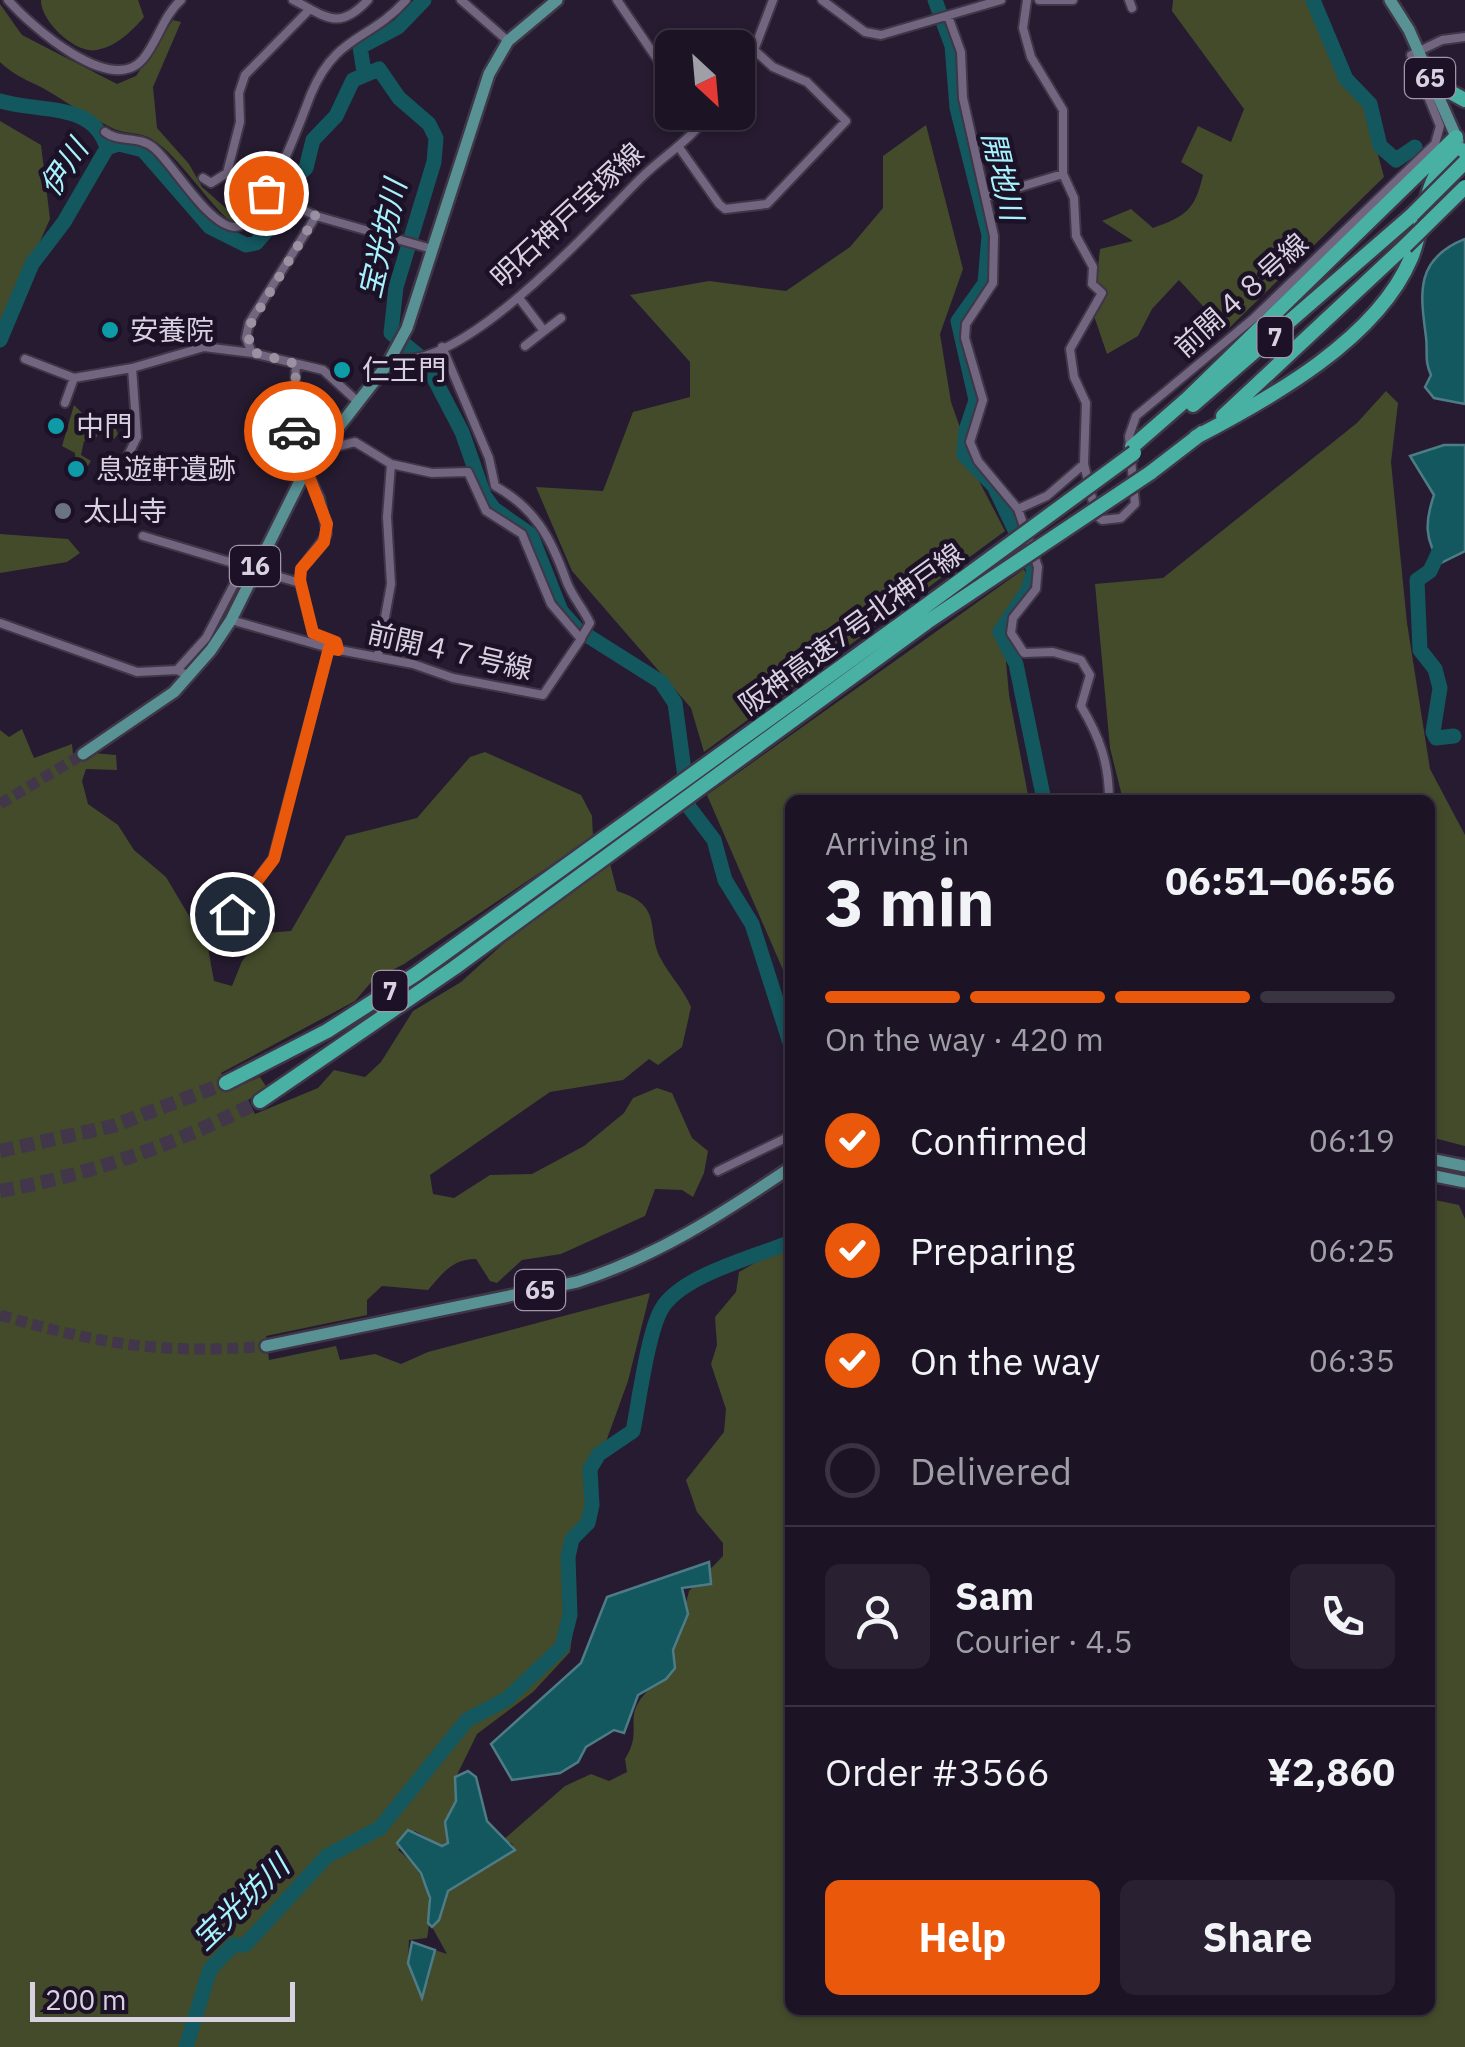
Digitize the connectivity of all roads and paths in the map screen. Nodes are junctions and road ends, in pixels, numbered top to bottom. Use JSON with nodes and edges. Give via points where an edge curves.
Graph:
{"nodes":[{"id":1,"x":8,"y":0,"type":"edge"},
{"id":2,"x":181,"y":0,"type":"edge"},
{"id":3,"x":293,"y":0,"type":"edge"},
{"id":4,"x":368,"y":0,"type":"edge"},
{"id":5,"x":406,"y":0,"type":"edge"},
{"id":6,"x":461,"y":0,"type":"edge"},
{"id":7,"x":557,"y":0,"type":"edge"},
{"id":8,"x":617,"y":0,"type":"edge"},
{"id":9,"x":774,"y":0,"type":"edge"},
{"id":10,"x":822,"y":0,"type":"edge"},
{"id":11,"x":1001,"y":0,"type":"edge"},
{"id":12,"x":1027,"y":0,"type":"edge"},
{"id":13,"x":1040,"y":0,"type":"edge"},
{"id":14,"x":1073,"y":0,"type":"edge"},
{"id":15,"x":1390,"y":0,"type":"edge"},
{"id":16,"x":310,"y":9,"type":"junction"},
{"id":17,"x":948,"y":17,"type":"junction"},
{"id":18,"x":1465,"y":37,"type":"edge"},
{"id":19,"x":508,"y":41,"type":"junction"},
{"id":20,"x":755,"y":48,"type":"edge"},
{"id":21,"x":755,"y":51,"type":"edge"},
{"id":22,"x":1418,"y":51,"type":"junction"},
{"id":23,"x":655,"y":57,"type":"edge"},
{"id":24,"x":1432,"y":82,"type":"junction"},
{"id":25,"x":1465,"y":100,"type":"edge"},
{"id":26,"x":695,"y":130,"type":"edge"},
{"id":27,"x":105,"y":132,"type":"dead end"},
{"id":28,"x":678,"y":146,"type":"junction"},
{"id":29,"x":1462,"y":147,"type":"edge"},
{"id":30,"x":227,"y":173,"type":"junction"},
{"id":31,"x":1064,"y":174,"type":"junction"},
{"id":32,"x":203,"y":178,"type":"dead end"},
{"id":33,"x":1465,"y":188,"type":"edge"},
{"id":34,"x":267,"y":193,"type":"junction"},
{"id":35,"x":987,"y":197,"type":"junction"},
{"id":36,"x":316,"y":216,"type":"junction"},
{"id":37,"x":428,"y":248,"type":"junction"},
{"id":38,"x":519,"y":298,"type":"junction"},
{"id":39,"x":561,"y":318,"type":"dead end"},
{"id":40,"x":544,"y":330,"type":"junction"},
{"id":41,"x":525,"y":346,"type":"dead end"},
{"id":42,"x":397,"y":347,"type":"junction"},
{"id":43,"x":442,"y":347,"type":"junction"},
{"id":44,"x":252,"y":352,"type":"junction"},
{"id":45,"x":24,"y":358,"type":"dead end"},
{"id":46,"x":296,"y":364,"type":"junction"},
{"id":47,"x":132,"y":368,"type":"junction"},
{"id":48,"x":74,"y":378,"type":"junction"},
{"id":49,"x":357,"y":401,"type":"junction"},
{"id":50,"x":65,"y":402,"type":"dead end"},
{"id":51,"x":1196,"y":438,"type":"junction"},
{"id":52,"x":324,"y":442,"type":"junction"},
{"id":53,"x":1133,"y":450,"type":"junction"},
{"id":54,"x":391,"y":464,"type":"junction"},
{"id":55,"x":1084,"y":464,"type":"junction"},
{"id":56,"x":308,"y":466,"type":"junction"},
{"id":57,"x":117,"y":478,"type":"dead end"},
{"id":58,"x":1018,"y":510,"type":"junction"},
{"id":59,"x":143,"y":536,"type":"dead end"},
{"id":60,"x":248,"y":569,"type":"junction"},
{"id":61,"x":300,"y":584,"type":"junction"},
{"id":62,"x":923,"y":616,"type":"junction"},
{"id":63,"x":231,"y":620,"type":"junction"},
{"id":64,"x":0,"y":622,"type":"edge"},
{"id":65,"x":581,"y":638,"type":"dead end"},
{"id":66,"x":334,"y":649,"type":"junction"},
{"id":67,"x":378,"y":656,"type":"junction"},
{"id":68,"x":183,"y":673,"type":"junction"},
{"id":69,"x":84,"y":754,"type":"tunnel mouth"},
{"id":70,"x":1109,"y":795,"type":"edge"},
{"id":71,"x":549,"y":888,"type":"junction"},
{"id":72,"x":216,"y":934,"type":"dead end"},
{"id":73,"x":226,"y":1083,"type":"tunnel mouth"},
{"id":74,"x":260,"y":1101,"type":"tunnel mouth"},
{"id":75,"x":785,"y":1138,"type":"edge"},
{"id":76,"x":1435,"y":1160,"type":"edge"},
{"id":77,"x":1465,"y":1166,"type":"edge"},
{"id":78,"x":718,"y":1171,"type":"dead end"},
{"id":79,"x":785,"y":1171,"type":"edge"},
{"id":80,"x":1435,"y":1176,"type":"edge"},
{"id":81,"x":1465,"y":1182,"type":"edge"},
{"id":82,"x":266,"y":1346,"type":"tunnel mouth"}],
"edges":[{"from":1,"to":2,"type":"street","via":[[50,39],[118,72],[143,60]]},
{"from":3,"to":16,"type":"street"},
{"from":4,"to":16,"type":"street","via":[[349,18],[334,20]]},
{"from":5,"to":34,"type":"street","via":[[338,49],[324,67]]},
{"from":6,"to":19,"type":"street"},
{"from":7,"to":19,"type":"main road","number":"16"},
{"from":8,"to":23,"type":"street"},
{"from":9,"to":20,"type":"street"},
{"from":10,"to":17,"type":"street","via":[[865,32],[881,35]]},
{"from":11,"to":17,"type":"street"},
{"from":12,"to":31,"type":"street","via":[[1031,57],[1062,110]]},
{"from":13,"to":14,"type":"street"},
{"from":15,"to":22,"type":"main road","number":"65"},
{"from":16,"to":30,"type":"street","via":[[245,74]]},
{"from":17,"to":35,"type":"street","via":[[961,52],[962,98]]},
{"from":18,"to":22,"type":"street"},
{"from":19,"to":37,"type":"main road","number":"16","via":[[489,74]]},
{"from":21,"to":28,"type":"street","via":[[807,82],[846,121],[767,204],[740,210],[719,204]]},
{"from":22,"to":24,"type":"main road","number":"65"},
{"from":22,"to":55,"type":"street","name":"前開４８号線","via":[[1411,55],[1440,126],[1435,144],[1254,318],[1136,416],[1129,436],[1136,494],[1127,514],[1113,520],[1096,514]]},
{"from":24,"to":25,"type":"highway"},
{"from":24,"to":29,"type":"main road","number":"65"},
{"from":26,"to":28,"type":"street","name":"明石神戸宝塚線"},
{"from":27,"to":34,"type":"street","via":[[152,146],[230,227],[248,222]]},
{"from":28,"to":38,"type":"street","name":"明石神戸宝塚線"},
{"from":29,"to":51,"type":"highway","via":[[1434,175],[1412,257],[1390,298],[1279,394]]},
{"from":29,"to":53,"type":"highway"},
{"from":29,"to":53,"type":"highway","number":"7","bridge":true,"via":[[1412,215]]},
{"from":30,"to":32,"type":"street","via":[[210,183]]},
{"from":30,"to":34,"type":"street"},
{"from":31,"to":35,"type":"street"},
{"from":31,"to":55,"type":"street","via":[[1074,198],[1076,236],[1093,268],[1092,284],[1102,293],[1070,349],[1086,403]]},
{"from":33,"to":51,"type":"highway","name":"阪神高速7号北神戸線","number":"7","bridge":true},
{"from":34,"to":36,"type":"street"},
{"from":35,"to":58,"type":"street","via":[[993,282],[966,324],[965,338],[983,400],[970,442]]},
{"from":36,"to":37,"type":"street"},
{"from":36,"to":44,"type":"street","via":[[250,322],[246,338]]},
{"from":37,"to":42,"type":"main road","number":"16"},
{"from":38,"to":40,"type":"street"},
{"from":38,"to":43,"type":"street","name":"明石神戸宝塚線"},
{"from":39,"to":40,"type":"street"},
{"from":40,"to":41,"type":"street"},
{"from":42,"to":43,"type":"street","name":"明石神戸宝塚線","via":[[413,356]]},
{"from":42,"to":49,"type":"main road","number":"16"},
{"from":43,"to":65,"type":"street","via":[[495,486],[521,500],[538,520],[589,628]]},
{"from":44,"to":46,"type":"street"},
{"from":44,"to":47,"type":"street","via":[[204,348]]},
{"from":45,"to":48,"type":"street"},
{"from":46,"to":49,"type":"street","via":[[323,370]]},
{"from":46,"to":56,"type":"street","via":[[293,425]]},
{"from":47,"to":48,"type":"street"},
{"from":47,"to":57,"type":"street","via":[[137,436]]},
{"from":48,"to":50,"type":"street"},
{"from":49,"to":52,"type":"main road","number":"16"},
{"from":51,"to":62,"type":"highway","name":"阪神高速7号北神戸線","number":"7","bridge":true},
{"from":52,"to":54,"type":"street","via":[[363,444]]},
{"from":52,"to":56,"type":"main road","number":"16"},
{"from":53,"to":62,"type":"highway","name":"阪神高速7号北神戸線","number":"7","bridge":true},
{"from":54,"to":67,"type":"street","via":[[391,584]]},
{"from":54,"to":67,"type":"street","name":"前開４７号線","via":[[468,472],[486,511],[522,534],[551,604],[581,638],[543,695]]},
{"from":55,"to":58,"type":"street","via":[[1048,496]]},
{"from":56,"to":60,"type":"main road","number":"16"},
{"from":56,"to":61,"type":"street","via":[[327,534],[301,569]]},
{"from":58,"to":70,"type":"street","via":[[1038,567],[1036,588],[1013,618],[1011,632],[1024,653],[1082,660],[1090,675],[1081,706],[1109,767]]},
{"from":59,"to":60,"type":"street"},
{"from":60,"to":61,"type":"street"},
{"from":60,"to":63,"type":"main road","number":"16"},
{"from":60,"to":68,"type":"street"},
{"from":61,"to":66,"type":"street","via":[[313,633],[336,642]]},
{"from":62,"to":71,"type":"highway","name":"阪神高速7号北神戸線","number":"7"},
{"from":63,"to":66,"type":"street","name":"前開４７号線"},
{"from":63,"to":68,"type":"main road","number":"16"},
{"from":64,"to":68,"type":"street","via":[[136,672]]},
{"from":66,"to":67,"type":"street","name":"前開４７号線"},
{"from":66,"to":72,"type":"street","via":[[274,859]]},
{"from":68,"to":69,"type":"main road","number":"16","via":[[136,721]]},
{"from":71,"to":73,"type":"highway","name":"阪神高速7号北神戸線","number":"7","via":[[350,1017]]},
{"from":71,"to":74,"type":"highway","name":"阪神高速7号北神戸線","number":"7"},
{"from":75,"to":78,"type":"street"},
{"from":76,"to":77,"type":"main road"},
{"from":79,"to":82,"type":"main road","number":"65","via":[[668,1246],[618,1269]]},
{"from":80,"to":81,"type":"main road"}]}
